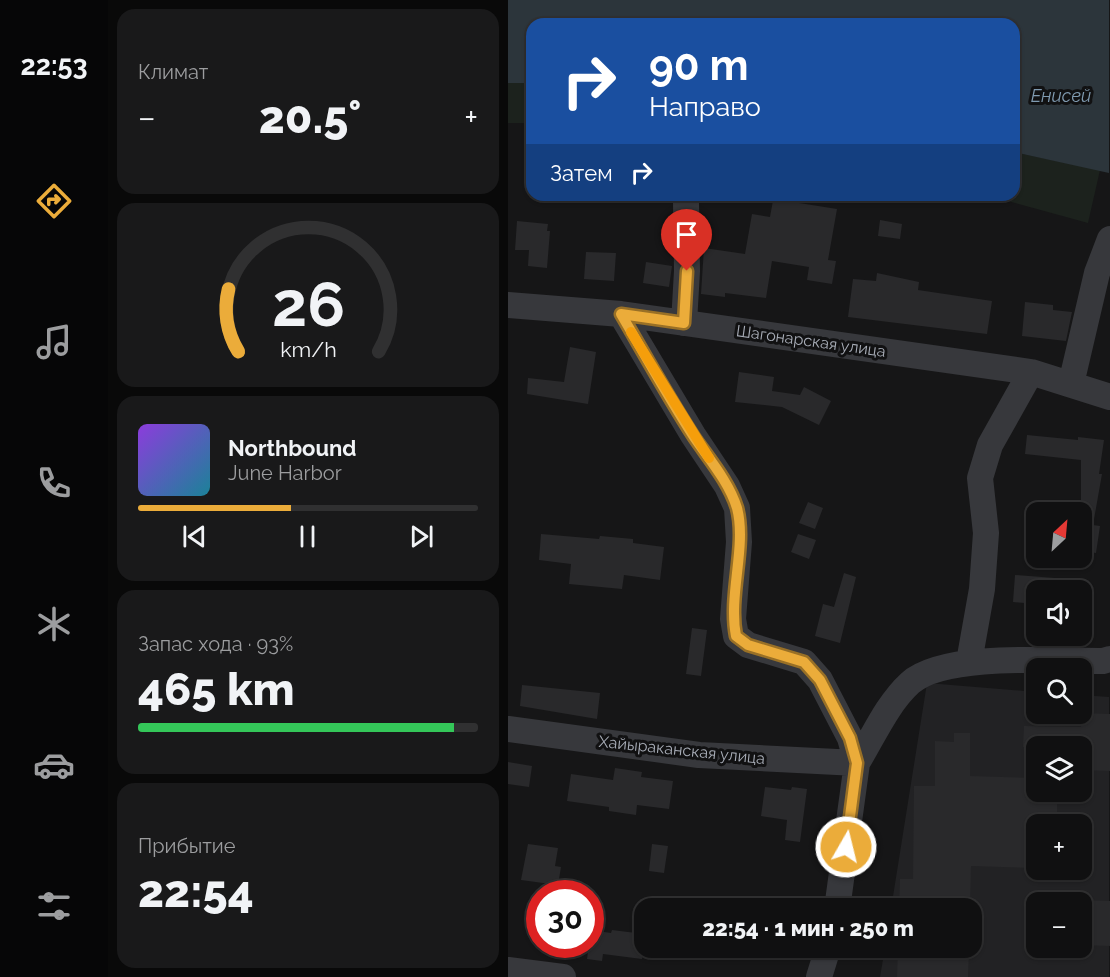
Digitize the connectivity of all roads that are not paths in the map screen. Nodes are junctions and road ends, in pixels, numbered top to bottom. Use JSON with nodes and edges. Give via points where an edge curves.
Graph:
{"nodes":[{"id":1,"x":686,"y":202,"type":"dead end"},
{"id":2,"x":1110,"y":238,"type":"edge"},
{"id":3,"x":508,"y":305,"type":"edge"},
{"id":4,"x":621,"y":314,"type":"junction"},
{"id":5,"x":684,"y":323,"type":"junction"},
{"id":6,"x":1031,"y":372,"type":"junction"},
{"id":7,"x":1071,"y":384,"type":"junction"},
{"id":8,"x":1110,"y":397,"type":"edge"},
{"id":9,"x":1110,"y":659,"type":"edge"},
{"id":10,"x":969,"y":662,"type":"junction"},
{"id":11,"x":508,"y":729,"type":"edge"},
{"id":12,"x":857,"y":763,"type":"junction"},
{"id":13,"x":839,"y":898,"type":"edge"},
{"id":14,"x":825,"y":958,"type":"edge"},
{"id":15,"x":508,"y":970,"type":"edge"},
{"id":16,"x":562,"y":977,"type":"edge"},
{"id":17,"x":819,"y":977,"type":"edge"}],
"edges":[{"from":1,"to":5,"type":"street"},
{"from":2,"to":7,"type":"street","via":[[1097,273]]},
{"from":3,"to":4,"type":"street","name":"Шагонарская улица"},
{"from":4,"to":5,"type":"street","name":"Шагонарская улица"},
{"from":4,"to":12,"type":"street","via":[[737,508],[739,542],[733,620],[736,636],[748,645],[804,662],[820,680],[850,738]]},
{"from":5,"to":6,"type":"street","name":"Шагонарская улица"},
{"from":6,"to":7,"type":"street","name":"Шагонарская улица"},
{"from":6,"to":10,"type":"street","via":[[990,445],[980,478],[986,533],[982,589]]},
{"from":7,"to":8,"type":"street","name":"Шагонарская улица"},
{"from":9,"to":10,"type":"street"},
{"from":10,"to":12,"type":"street","via":[[938,668],[911,682],[891,705]]},
{"from":11,"to":12,"type":"street","name":"Хайыраканская улица","via":[[699,755]]},
{"from":12,"to":13,"type":"street"},
{"from":14,"to":17,"type":"street"},
{"from":15,"to":16,"type":"street"}]}
